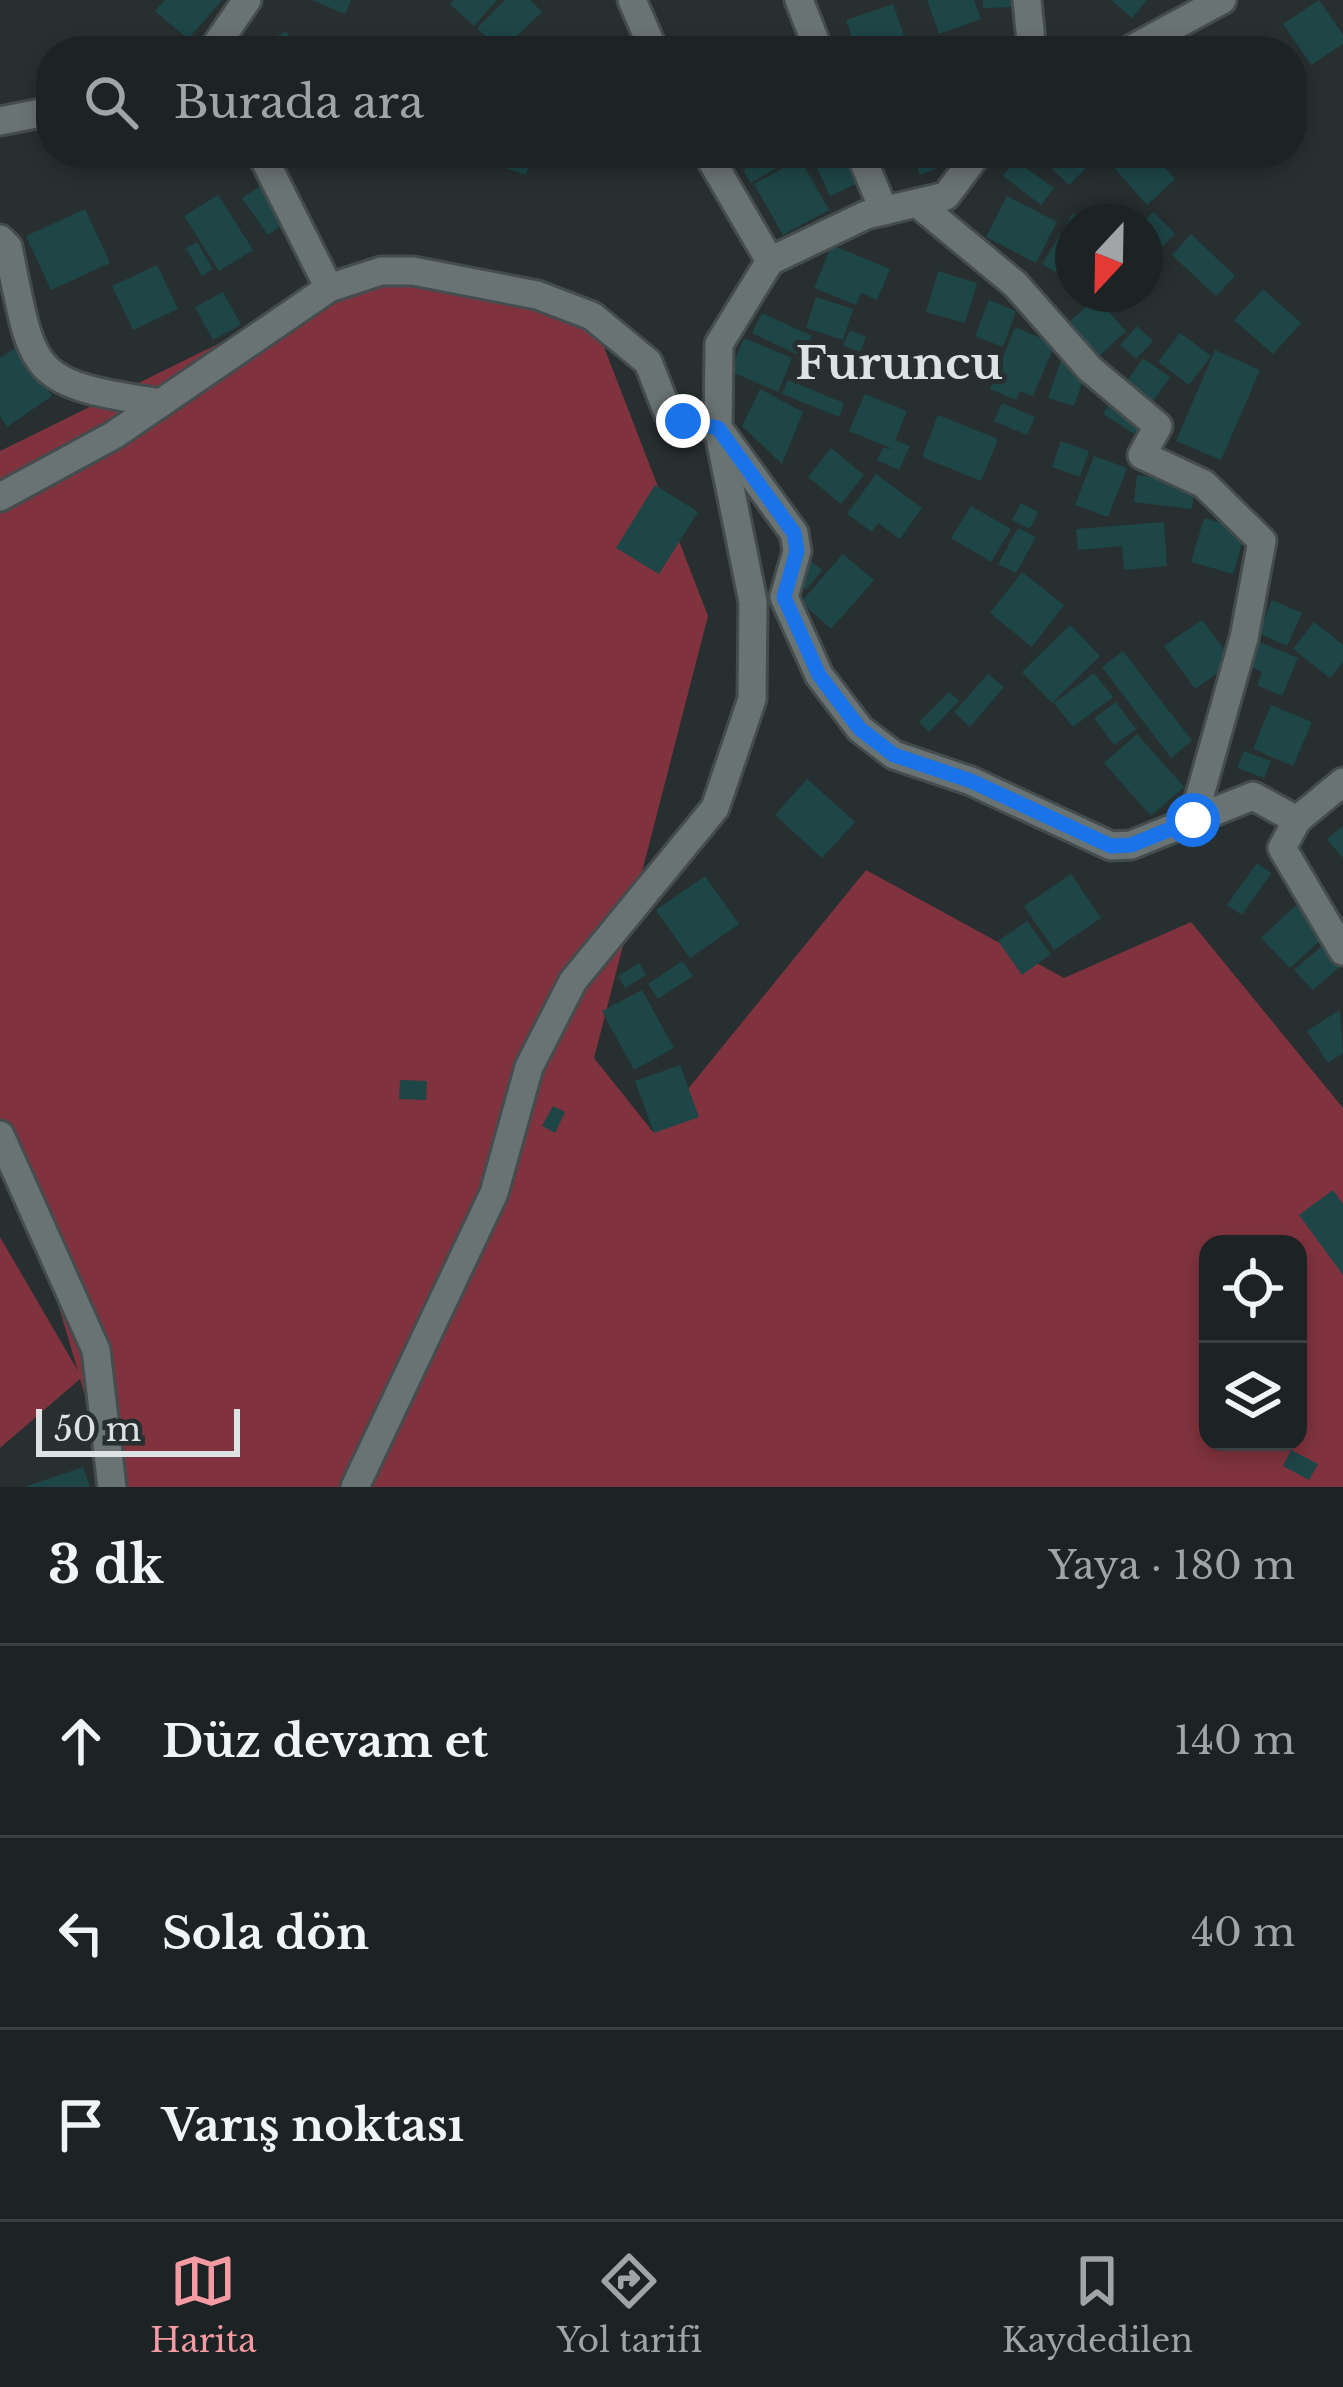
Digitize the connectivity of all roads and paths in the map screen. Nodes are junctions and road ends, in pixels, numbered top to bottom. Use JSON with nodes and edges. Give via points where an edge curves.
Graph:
{"nodes":[{"id":1,"x":247,"y":0,"type":"edge"},
{"id":2,"x":632,"y":0,"type":"edge"},
{"id":3,"x":799,"y":0,"type":"edge"},
{"id":4,"x":1027,"y":0,"type":"edge"},
{"id":5,"x":1222,"y":0,"type":"edge"},
{"id":6,"x":222,"y":36,"type":"edge"},
{"id":7,"x":648,"y":36,"type":"edge"},
{"id":8,"x":814,"y":36,"type":"edge"},
{"id":9,"x":1031,"y":36,"type":"edge"},
{"id":10,"x":1156,"y":36,"type":"edge"},
{"id":11,"x":36,"y":114,"type":"edge"},
{"id":12,"x":0,"y":121,"type":"edge"},
{"id":13,"x":269,"y":168,"type":"edge"},
{"id":14,"x":715,"y":168,"type":"edge"},
{"id":15,"x":866,"y":168,"type":"edge"},
{"id":16,"x":967,"y":168,"type":"edge"},
{"id":17,"x":917,"y":202,"type":"junction"},
{"id":18,"x":884,"y":211,"type":"junction"},
{"id":19,"x":0,"y":239,"type":"edge"},
{"id":20,"x":770,"y":261,"type":"junction"},
{"id":21,"x":329,"y":288,"type":"junction"},
{"id":22,"x":11,"y":321,"type":"edge"},
{"id":23,"x":160,"y":404,"type":"junction"},
{"id":24,"x":718,"y":428,"type":"junction"},
{"id":25,"x":0,"y":497,"type":"edge"},
{"id":26,"x":1343,"y":782,"type":"edge"},
{"id":27,"x":1193,"y":820,"type":"junction"},
{"id":28,"x":1297,"y":820,"type":"junction"},
{"id":29,"x":1343,"y":951,"type":"edge"},
{"id":30,"x":0,"y":1135,"type":"edge"},
{"id":31,"x":112,"y":1487,"type":"edge"},
{"id":32,"x":355,"y":1487,"type":"edge"}],
"edges":[{"from":1,"to":6,"type":"street"},
{"from":2,"to":7,"type":"street"},
{"from":3,"to":8,"type":"street"},
{"from":4,"to":9,"type":"street"},
{"from":5,"to":10,"type":"street"},
{"from":11,"to":12,"type":"street"},
{"from":13,"to":21,"type":"street"},
{"from":14,"to":20,"type":"street"},
{"from":15,"to":18,"type":"street"},
{"from":16,"to":17,"type":"street","via":[[946,196]]},
{"from":17,"to":18,"type":"street"},
{"from":17,"to":27,"type":"street","via":[[1015,284],[1090,369],[1158,426],[1142,455],[1204,484],[1262,542]]},
{"from":18,"to":20,"type":"street"},
{"from":19,"to":22,"type":"street","via":[[8,247]]},
{"from":20,"to":24,"type":"street","via":[[719,344]]},
{"from":21,"to":23,"type":"street"},
{"from":21,"to":24,"type":"street","via":[[368,274],[413,272],[537,295],[592,316],[647,362],[668,412]]},
{"from":22,"to":23,"type":"street","via":[[59,380]]},
{"from":23,"to":25,"type":"street"},
{"from":24,"to":27,"type":"street","via":[[794,533],[784,597],[819,675],[860,729],[894,755],[1111,846]]},
{"from":24,"to":32,"type":"street","via":[[753,602],[745,721],[715,808],[573,981],[529,1067],[494,1193]]},
{"from":26,"to":28,"type":"street"},
{"from":27,"to":28,"type":"street","via":[[1252,796]]},
{"from":28,"to":29,"type":"street","via":[[1282,848]]},
{"from":30,"to":31,"type":"street","via":[[96,1349]]}]}
